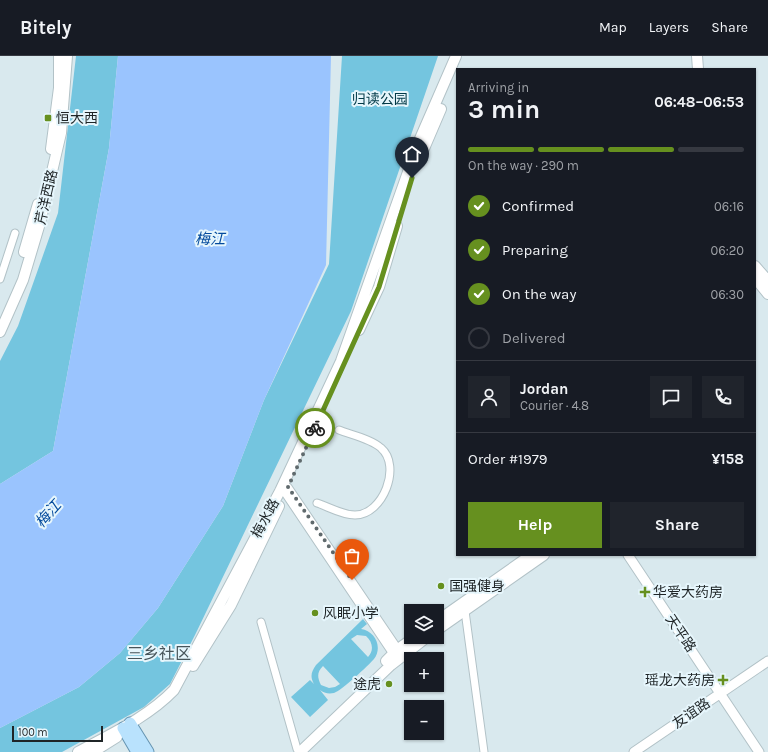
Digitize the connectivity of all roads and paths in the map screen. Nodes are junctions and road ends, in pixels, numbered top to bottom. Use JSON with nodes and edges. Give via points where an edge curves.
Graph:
{"nodes":[{"id":1,"x":59,"y":56,"type":"edge"},
{"id":2,"x":67,"y":56,"type":"edge"},
{"id":3,"x":456,"y":56,"type":"edge"},
{"id":4,"x":463,"y":56,"type":"edge"},
{"id":5,"x":690,"y":56,"type":"edge"},
{"id":6,"x":697,"y":56,"type":"edge"},
{"id":7,"x":458,"y":68,"type":"edge"},
{"id":8,"x":692,"y":68,"type":"edge"},
{"id":9,"x":698,"y":68,"type":"edge"},
{"id":10,"x":456,"y":72,"type":"edge"},
{"id":11,"x":15,"y":233,"type":"dead end"},
{"id":12,"x":756,"y":267,"type":"edge"},
{"id":13,"x":0,"y":279,"type":"edge"},
{"id":14,"x":756,"y":279,"type":"edge"},
{"id":15,"x":768,"y":281,"type":"edge"},
{"id":16,"x":768,"y":294,"type":"edge"},
{"id":17,"x":0,"y":317,"type":"edge"},
{"id":18,"x":0,"y":332,"type":"edge"},
{"id":19,"x":338,"y":430,"type":"dead end"},
{"id":20,"x":284,"y":489,"type":"junction"},
{"id":21,"x":317,"y":502,"type":"dead end"},
{"id":22,"x":530,"y":556,"type":"edge"},
{"id":23,"x":543,"y":556,"type":"edge"},
{"id":24,"x":629,"y":556,"type":"edge"},
{"id":25,"x":464,"y":611,"type":"junction"},
{"id":26,"x":444,"y":616,"type":"edge"},
{"id":27,"x":261,"y":622,"type":"dead end"},
{"id":28,"x":444,"y":625,"type":"edge"},
{"id":29,"x":406,"y":644,"type":"edge"},
{"id":30,"x":418,"y":644,"type":"edge"},
{"id":31,"x":396,"y":651,"type":"junction"},
{"id":32,"x":768,"y":661,"type":"edge"},
{"id":33,"x":721,"y":693,"type":"junction"},
{"id":34,"x":128,"y":728,"type":"junction"},
{"id":35,"x":297,"y":751,"type":"edge"},
{"id":36,"x":78,"y":752,"type":"edge"},
{"id":37,"x":94,"y":752,"type":"edge"},
{"id":38,"x":137,"y":752,"type":"edge"},
{"id":39,"x":148,"y":752,"type":"edge"},
{"id":40,"x":484,"y":752,"type":"edge"},
{"id":41,"x":634,"y":752,"type":"edge"},
{"id":42,"x":759,"y":752,"type":"edge"}],
"edges":[{"from":1,"to":17,"type":"main road","name":"芹洋西路","via":[[59,88],[52,143],[40,199],[18,274]]},
{"from":2,"to":18,"type":"main road","name":"芹洋西路","via":[[61,134],[40,223],[23,280]]},
{"from":3,"to":20,"type":"main road","name":"梅水路","via":[[419,141],[341,361]]},
{"from":4,"to":7,"type":"main road","name":"梅水路"},
{"from":5,"to":8,"type":"main road"},
{"from":6,"to":9,"type":"main road"},
{"from":10,"to":20,"type":"main road","name":"梅水路","via":[[412,178],[379,287]]},
{"from":11,"to":13,"type":"street"},
{"from":12,"to":15,"type":"main road"},
{"from":14,"to":16,"type":"main road"},
{"from":19,"to":21,"type":"street","via":[[381,448],[387,456],[390,469],[389,483],[385,494],[368,512],[356,515],[342,513]]},
{"from":20,"to":31,"type":"street"},
{"from":20,"to":34,"type":"main road","name":"梅水路","via":[[232,604],[175,696],[169,703]]},
{"from":22,"to":26,"type":"main road"},
{"from":23,"to":25,"type":"main road"},
{"from":24,"to":33,"type":"street","name":"天平路"},
{"from":25,"to":28,"type":"main road"},
{"from":25,"to":40,"type":"street"},
{"from":27,"to":35,"type":"street"},
{"from":29,"to":31,"type":"main road"},
{"from":30,"to":35,"type":"main road","via":[[391,665]]},
{"from":31,"to":35,"type":"main road"},
{"from":32,"to":33,"type":"street","name":"友谊路"},
{"from":33,"to":41,"type":"street","name":"友谊路"},
{"from":33,"to":42,"type":"street","name":"天平路"},
{"from":34,"to":36,"type":"main road","name":"梅水路"},
{"from":34,"to":37,"type":"main road","name":"梅水路"},
{"from":34,"to":38,"type":"main road"},
{"from":34,"to":39,"type":"main road"}]}
